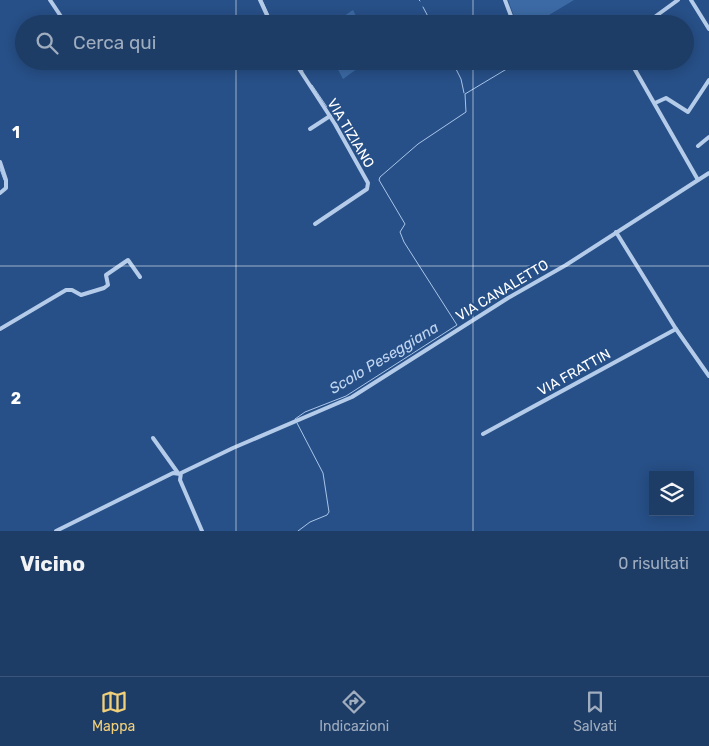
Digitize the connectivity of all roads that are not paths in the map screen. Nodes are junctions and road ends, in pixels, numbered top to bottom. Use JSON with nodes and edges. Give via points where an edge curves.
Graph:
{"nodes":[{"id":1,"x":50,"y":0,"type":"edge"},
{"id":2,"x":260,"y":0,"type":"edge"},
{"id":3,"x":505,"y":0,"type":"edge"},
{"id":4,"x":678,"y":0,"type":"edge"},
{"id":5,"x":691,"y":0,"type":"edge"},
{"id":6,"x":60,"y":15,"type":"edge"},
{"id":7,"x":267,"y":15,"type":"edge"},
{"id":8,"x":511,"y":15,"type":"edge"},
{"id":9,"x":657,"y":15,"type":"edge"},
{"id":10,"x":707,"y":22,"type":"edge"},
{"id":11,"x":709,"y":29,"type":"edge"},
{"id":12,"x":300,"y":70,"type":"edge"},
{"id":13,"x":635,"y":70,"type":"edge"},
{"id":14,"x":709,"y":80,"type":"edge"},
{"id":15,"x":655,"y":103,"type":"junction"},
{"id":16,"x":330,"y":116,"type":"junction"},
{"id":17,"x":310,"y":129,"type":"dead end"},
{"id":18,"x":709,"y":137,"type":"edge"},
{"id":19,"x":698,"y":146,"type":"dead end"},
{"id":20,"x":0,"y":162,"type":"edge"},
{"id":21,"x":709,"y":173,"type":"edge"},
{"id":22,"x":698,"y":180,"type":"junction"},
{"id":23,"x":0,"y":193,"type":"edge"},
{"id":24,"x":316,"y":224,"type":"dead end"},
{"id":25,"x":616,"y":232,"type":"junction"},
{"id":26,"x":140,"y":277,"type":"dead end"},
{"id":27,"x":0,"y":329,"type":"edge"},
{"id":28,"x":676,"y":329,"type":"junction"},
{"id":29,"x":709,"y":376,"type":"edge"},
{"id":30,"x":483,"y":434,"type":"dead end"},
{"id":31,"x":153,"y":438,"type":"dead end"},
{"id":32,"x":179,"y":473,"type":"junction"},
{"id":33,"x":56,"y":531,"type":"edge"},
{"id":34,"x":202,"y":531,"type":"edge"}],
"edges":[{"from":1,"to":6,"type":"street"},
{"from":2,"to":7,"type":"street"},
{"from":3,"to":8,"type":"street"},
{"from":4,"to":9,"type":"street"},
{"from":5,"to":10,"type":"street"},
{"from":10,"to":11,"type":"street"},
{"from":12,"to":16,"type":"street","name":"VIA TIZIANO"},
{"from":13,"to":15,"type":"street"},
{"from":14,"to":15,"type":"street","via":[[688,112],[666,98]]},
{"from":15,"to":22,"type":"street"},
{"from":16,"to":17,"type":"street"},
{"from":16,"to":24,"type":"street","name":"VIA TIZIANO","via":[[368,186]]},
{"from":18,"to":19,"type":"street"},
{"from":20,"to":23,"type":"street","via":[[7,184]]},
{"from":21,"to":22,"type":"street","name":"VIA CANALETTO"},
{"from":22,"to":25,"type":"street","name":"VIA CANALETTO"},
{"from":25,"to":28,"type":"street"},
{"from":25,"to":32,"type":"street","name":"VIA CANALETTO","via":[[352,397]]},
{"from":26,"to":27,"type":"street","via":[[128,260],[109,271],[106,275],[108,285],[104,288],[81,295],[66,290]]},
{"from":28,"to":29,"type":"street"},
{"from":28,"to":30,"type":"street","name":"VIA FRATTIN"},
{"from":31,"to":32,"type":"street"},
{"from":32,"to":33,"type":"street","name":"VIA CANALETTO"},
{"from":32,"to":34,"type":"street"}]}
